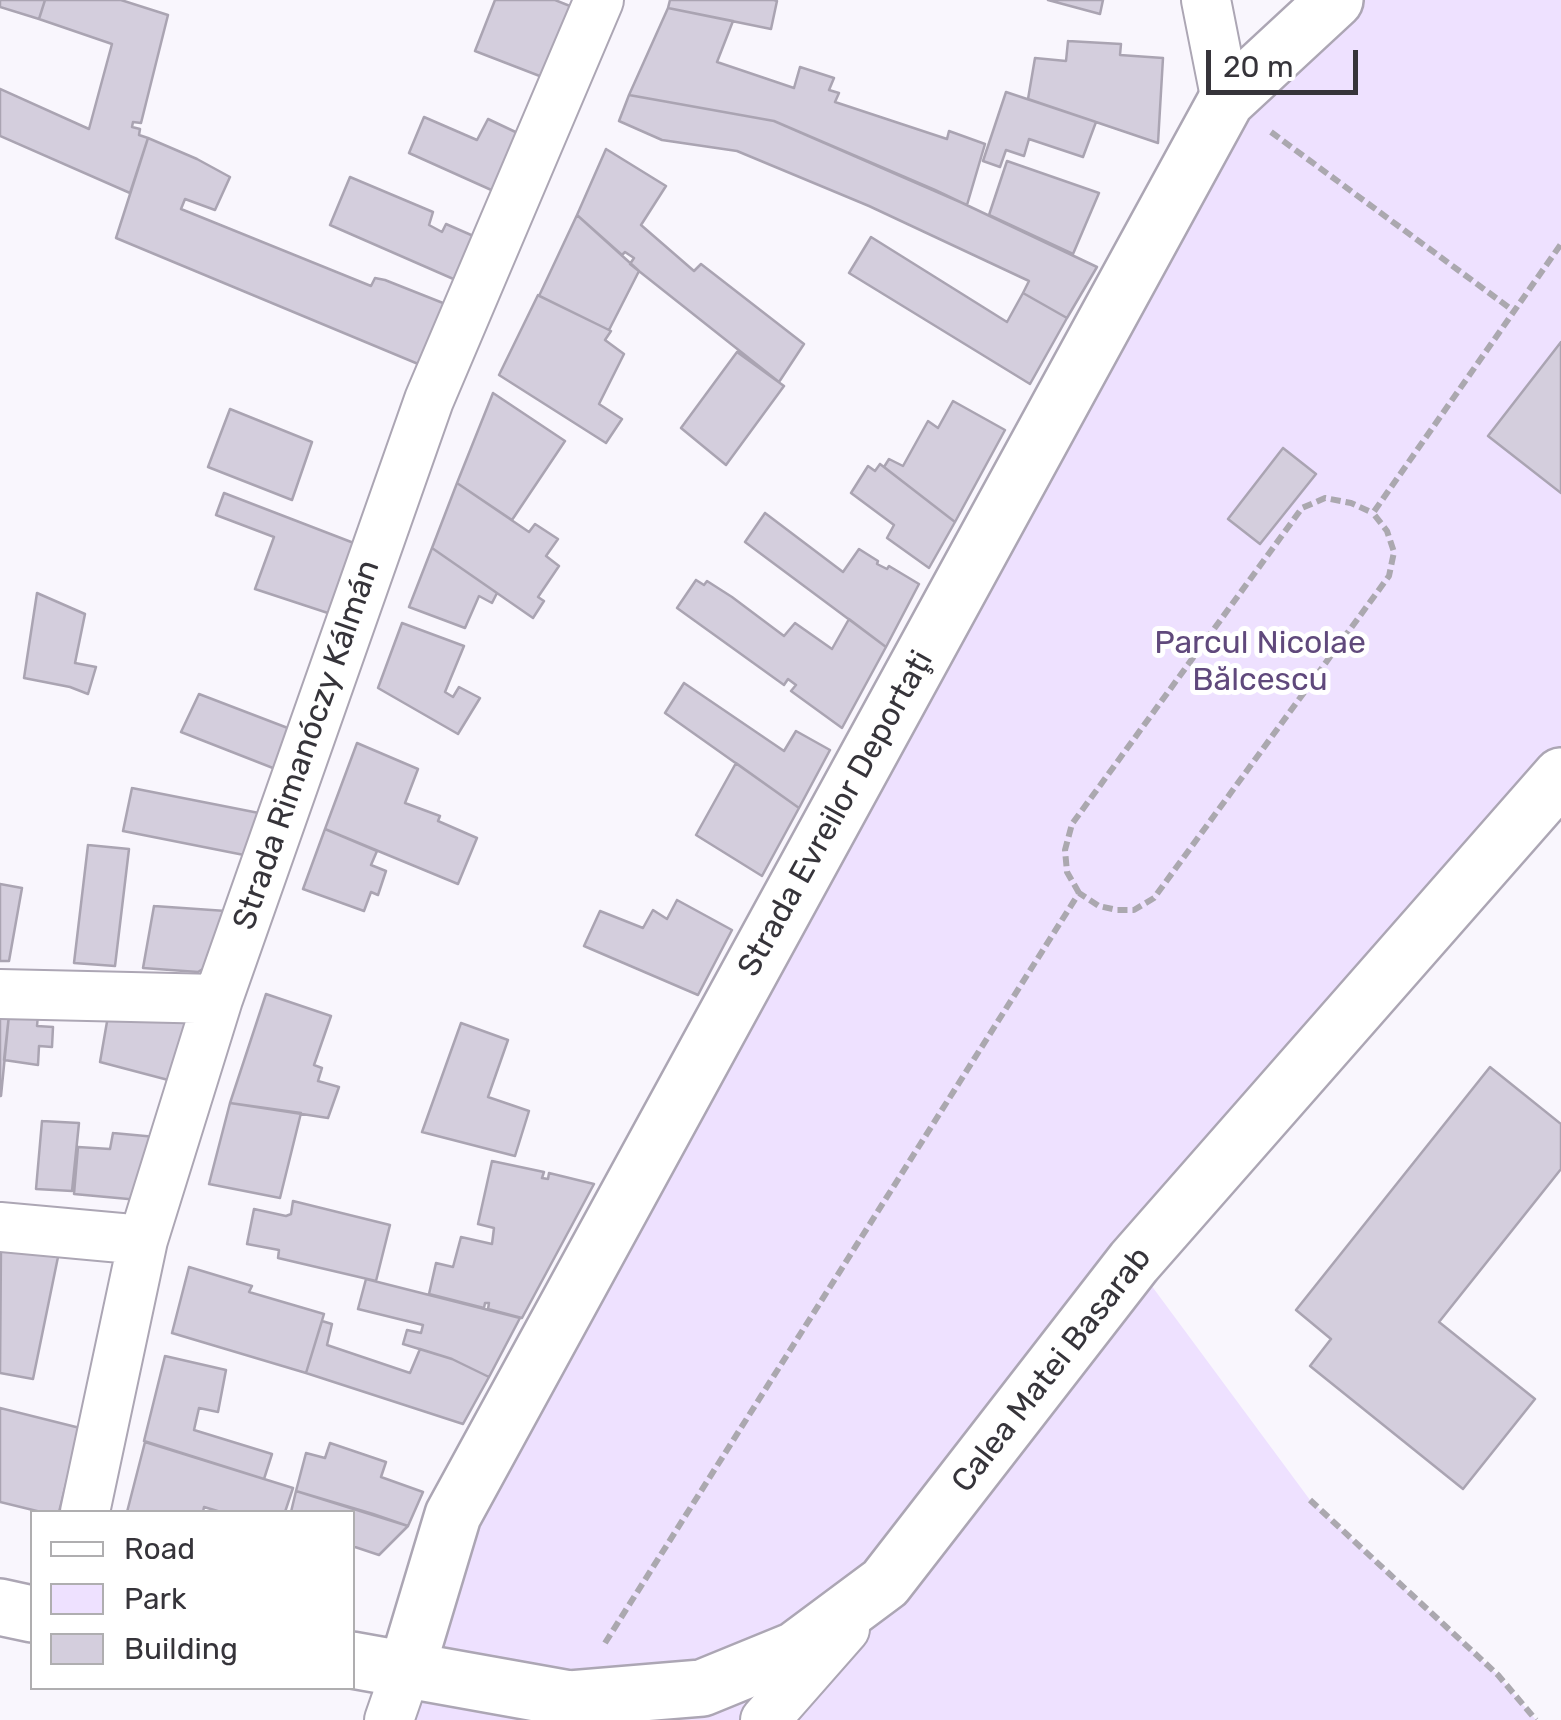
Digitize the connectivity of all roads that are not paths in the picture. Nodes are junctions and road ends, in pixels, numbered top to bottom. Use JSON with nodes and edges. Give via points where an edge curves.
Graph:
{"nodes":[{"id":1,"x":599,"y":0,"type":"edge"},
{"id":2,"x":1206,"y":0,"type":"edge"},
{"id":3,"x":1335,"y":0,"type":"edge"},
{"id":4,"x":1226,"y":100,"type":"junction"},
{"id":5,"x":1561,"y":776,"type":"edge"},
{"id":6,"x":0,"y":994,"type":"edge"},
{"id":7,"x":218,"y":1000,"type":"junction"},
{"id":8,"x":0,"y":1226,"type":"edge"},
{"id":9,"x":143,"y":1240,"type":"junction"},
{"id":10,"x":85,"y":1510,"type":"edge"},
{"id":11,"x":885,"y":1584,"type":"junction"},
{"id":12,"x":0,"y":1608,"type":"edge"},
{"id":13,"x":30,"y":1614,"type":"edge"},
{"id":14,"x":355,"y":1662,"type":"edge"},
{"id":15,"x":398,"y":1695,"type":"edge"},
{"id":16,"x":765,"y":1720,"type":"edge"}],
"edges":[{"from":1,"to":7,"type":"street","name":"Strada Rimanóczy Kálmán","via":[[429,400]]},
{"from":2,"to":4,"type":"street"},
{"from":3,"to":4,"type":"main road","name":"Strada Evreilor Deportaţi"},
{"from":4,"to":15,"type":"main road","name":"Strada Evreilor Deportaţi","via":[[452,1515]]},
{"from":5,"to":11,"type":"main road","name":"Calea Matei Basarab","via":[[1134,1262]]},
{"from":6,"to":7,"type":"street"},
{"from":7,"to":9,"type":"street","name":"Strada Rimanóczy Kálmán"},
{"from":8,"to":9,"type":"street"},
{"from":9,"to":10,"type":"street","name":"Strada Rimanóczy Kálmán"},
{"from":11,"to":15,"type":"main road","name":"Calea Matei Basarab","via":[[796,1650],[702,1688],[570,1699]]},
{"from":11,"to":16,"type":"street"},
{"from":12,"to":13,"type":"main road"},
{"from":14,"to":15,"type":"main road","name":"Calea Matei Basarab"}]}
